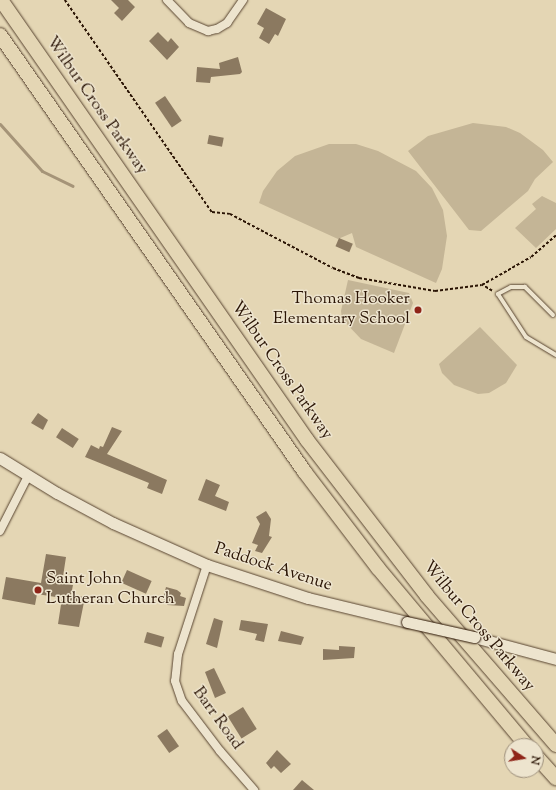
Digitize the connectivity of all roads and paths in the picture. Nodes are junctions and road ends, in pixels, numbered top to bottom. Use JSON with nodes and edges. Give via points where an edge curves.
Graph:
{"nodes":[{"id":1,"x":1,"y":0,"type":"edge"},
{"id":2,"x":65,"y":0,"type":"edge"},
{"id":3,"x":167,"y":0,"type":"edge"},
{"id":4,"x":243,"y":0,"type":"edge"},
{"id":5,"x":0,"y":35,"type":"edge"},
{"id":6,"x":556,"y":235,"type":"edge"},
{"id":7,"x":482,"y":285,"type":"junction"},
{"id":8,"x":498,"y":294,"type":"junction"},
{"id":9,"x":553,"y":315,"type":"dead end"},
{"id":10,"x":556,"y":356,"type":"edge"},
{"id":11,"x":0,"y":458,"type":"edge"},
{"id":12,"x":28,"y":476,"type":"junction"},
{"id":13,"x":0,"y":531,"type":"edge"},
{"id":14,"x":207,"y":565,"type":"junction"},
{"id":15,"x":556,"y":659,"type":"edge"},
{"id":16,"x":520,"y":738,"type":"edge"},
{"id":17,"x":556,"y":745,"type":"edge"},
{"id":18,"x":544,"y":765,"type":"edge"},
{"id":19,"x":556,"y":778,"type":"edge"},
{"id":20,"x":254,"y":790,"type":"edge"}],
"edges":[{"from":1,"to":17,"type":"highway","name":"Wilbur Cross Parkway","via":[[316,452],[427,596]]},
{"from":2,"to":7,"type":"path","via":[[212,212],[224,212],[359,278],[435,291]]},
{"from":3,"to":4,"type":"street","via":[[189,23],[208,31],[217,30],[227,24]]},
{"from":5,"to":16,"type":"highway","via":[[322,495],[378,568]]},
{"from":6,"to":7,"type":"path","via":[[531,258]]},
{"from":7,"to":8,"type":"path"},
{"from":8,"to":9,"type":"lane","via":[[511,287],[525,287]]},
{"from":8,"to":10,"type":"lane","via":[[526,337]]},
{"from":11,"to":12,"type":"main road","name":"Paddock Avenue"},
{"from":12,"to":13,"type":"street"},
{"from":12,"to":14,"type":"main road","name":"Paddock Avenue","via":[[131,532]]},
{"from":14,"to":15,"type":"main road","name":"Paddock Avenue","bridge":true,"via":[[308,598]]},
{"from":14,"to":20,"type":"street","name":"Barr Road","via":[[178,654],[175,681],[182,701]]},
{"from":18,"to":19,"type":"highway"}]}
